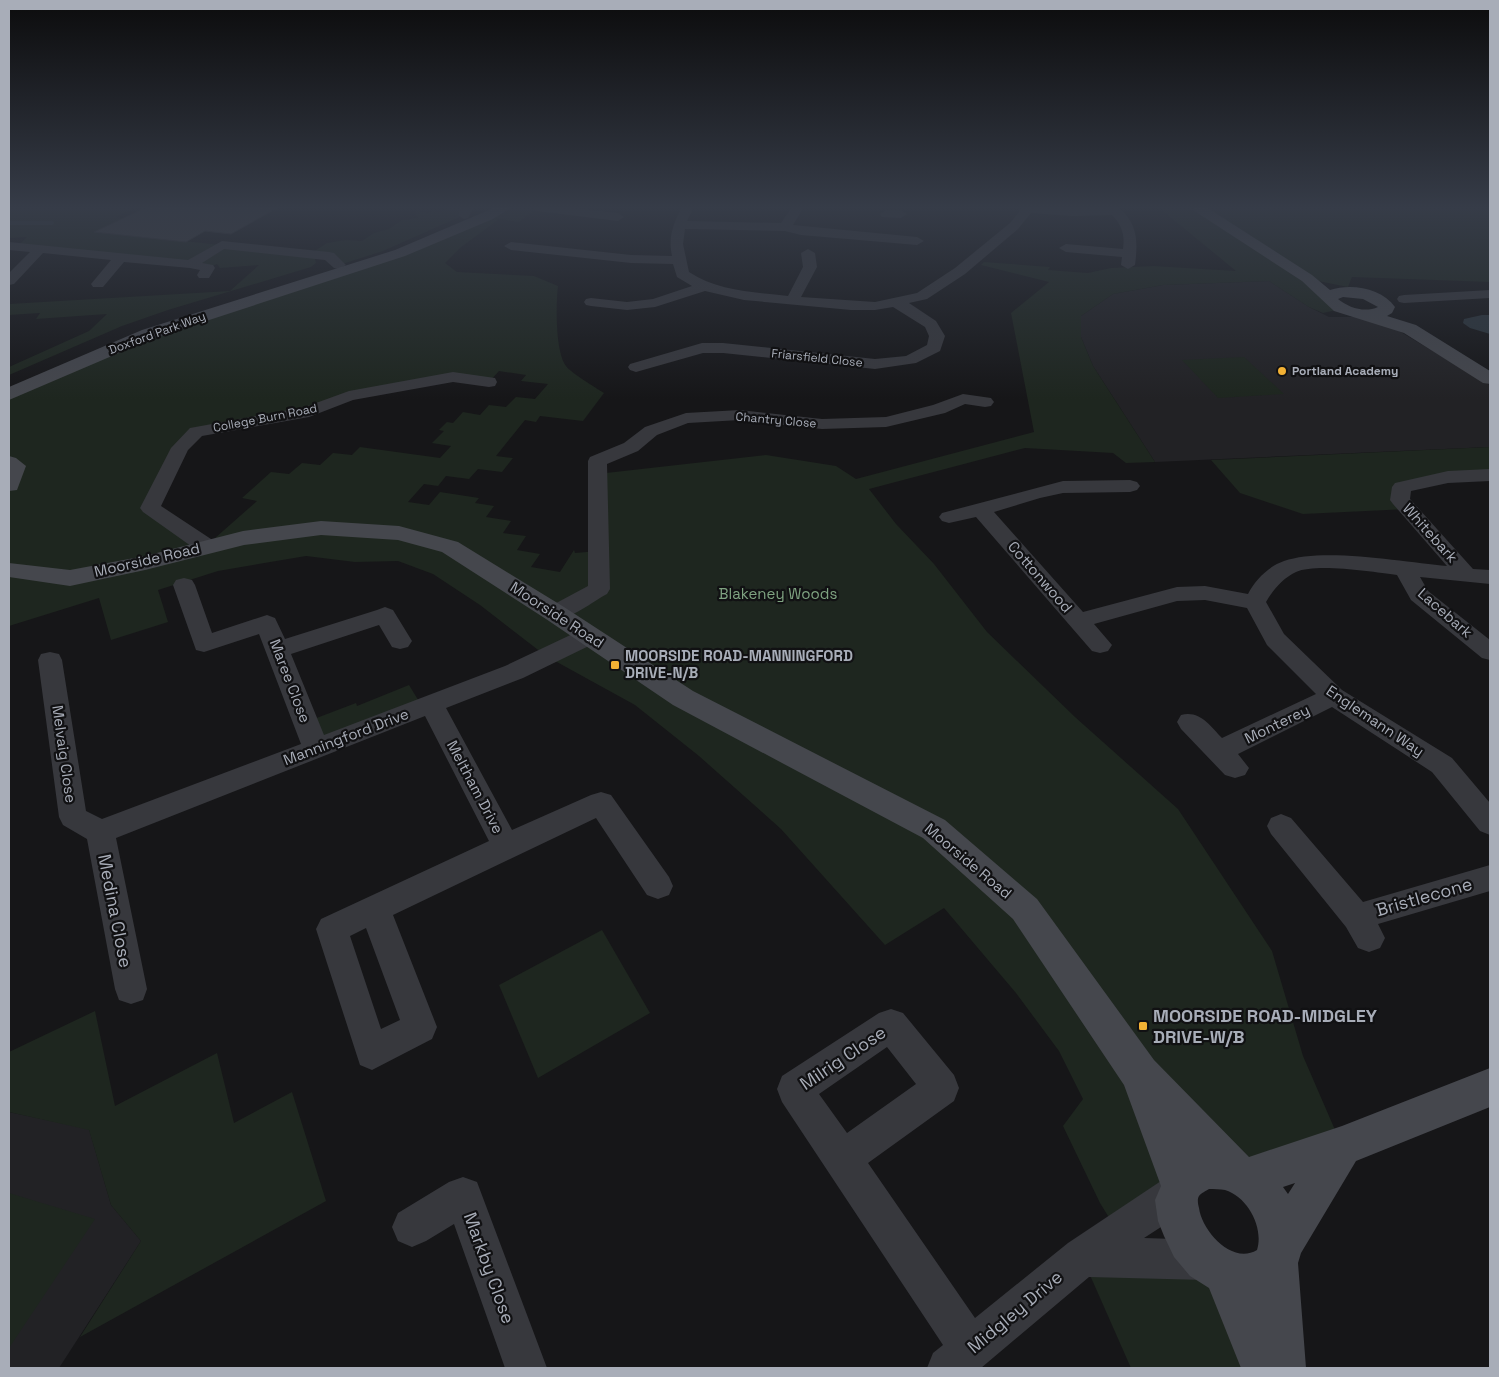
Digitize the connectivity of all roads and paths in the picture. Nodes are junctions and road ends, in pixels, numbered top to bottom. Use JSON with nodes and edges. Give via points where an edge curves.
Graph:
{"nodes":[{"id":1,"x":108,"y":271,"type":"edge"},
{"id":2,"x":206,"y":271,"type":"edge"},
{"id":3,"x":319,"y":271,"type":"edge"},
{"id":4,"x":343,"y":271,"type":"edge"},
{"id":5,"x":681,"y":271,"type":"edge"},
{"id":6,"x":807,"y":271,"type":"edge"},
{"id":7,"x":960,"y":271,"type":"edge"},
{"id":8,"x":1297,"y":271,"type":"edge"},
{"id":9,"x":204,"y":275,"type":"dead end"},
{"id":10,"x":1307,"y":278,"type":"junction"},
{"id":11,"x":98,"y":284,"type":"dead end"},
{"id":12,"x":704,"y":287,"type":"junction"},
{"id":13,"x":1351,"y":292,"type":"junction"},
{"id":14,"x":1490,"y":294,"type":"edge"},
{"id":15,"x":1329,"y":298,"type":"junction"},
{"id":16,"x":1404,"y":300,"type":"dead end"},
{"id":17,"x":792,"y":301,"type":"junction"},
{"id":18,"x":898,"y":303,"type":"junction"},
{"id":19,"x":599,"y":306,"type":"dead end"},
{"id":20,"x":1387,"y":307,"type":"junction"},
{"id":21,"x":1364,"y":314,"type":"junction"},
{"id":22,"x":1410,"y":329,"type":"junction"},
{"id":23,"x":917,"y":356,"type":"junction"},
{"id":24,"x":644,"y":361,"type":"dead end"},
{"id":25,"x":938,"y":366,"type":"dead end"},
{"id":26,"x":1490,"y":379,"type":"edge"},
{"id":27,"x":489,"y":382,"type":"dead end"},
{"id":28,"x":9,"y":383,"type":"edge"},
{"id":29,"x":9,"y":394,"type":"edge"},
{"id":30,"x":985,"y":402,"type":"dead end"},
{"id":31,"x":9,"y":462,"type":"edge"},
{"id":32,"x":1490,"y":475,"type":"edge"},
{"id":33,"x":9,"y":485,"type":"edge"},
{"id":34,"x":1130,"y":486,"type":"dead end"},
{"id":35,"x":981,"y":510,"type":"junction"},
{"id":36,"x":948,"y":517,"type":"dead end"},
{"id":37,"x":206,"y":546,"type":"junction"},
{"id":38,"x":1405,"y":569,"type":"junction"},
{"id":39,"x":9,"y":570,"type":"edge"},
{"id":40,"x":1479,"y":577,"type":"edge"},
{"id":41,"x":184,"y":585,"type":"dead end"},
{"id":42,"x":1255,"y":602,"type":"junction"},
{"id":43,"x":555,"y":613,"type":"junction"},
{"id":44,"x":1078,"y":621,"type":"junction"},
{"id":45,"x":590,"y":636,"type":"junction"},
{"id":46,"x":400,"y":641,"type":"dead end"},
{"id":47,"x":1100,"y":644,"type":"dead end"},
{"id":48,"x":277,"y":650,"type":"junction"},
{"id":49,"x":1490,"y":652,"type":"edge"},
{"id":50,"x":50,"y":660,"type":"dead end"},
{"id":51,"x":1333,"y":696,"type":"junction"},
{"id":52,"x":432,"y":705,"type":"junction"},
{"id":53,"x":1190,"y":722,"type":"dead end"},
{"id":54,"x":316,"y":748,"type":"junction"},
{"id":55,"x":1490,"y":823,"type":"edge"},
{"id":56,"x":1280,"y":826,"type":"dead end"},
{"id":57,"x":100,"y":832,"type":"junction"},
{"id":58,"x":506,"y":846,"type":"junction"},
{"id":59,"x":1490,"y":878,"type":"edge"},
{"id":60,"x":658,"y":886,"type":"dead end"},
{"id":61,"x":375,"y":909,"type":"dead end"},
{"id":62,"x":131,"y":989,"type":"dead end"},
{"id":63,"x":1140,"y":1074,"type":"junction"},
{"id":64,"x":1490,"y":1088,"type":"edge"},
{"id":65,"x":1342,"y":1146,"type":"junction"},
{"id":66,"x":842,"y":1159,"type":"dead end"},
{"id":67,"x":1240,"y":1176,"type":"junction"},
{"id":68,"x":1179,"y":1188,"type":"junction"},
{"id":69,"x":412,"y":1227,"type":"dead end"},
{"id":70,"x":1279,"y":1254,"type":"junction"},
{"id":71,"x":1082,"y":1256,"type":"junction"},
{"id":72,"x":1215,"y":1266,"type":"junction"},
{"id":73,"x":959,"y":1358,"type":"edge"},
{"id":74,"x":526,"y":1368,"type":"edge"},
{"id":75,"x":1265,"y":1368,"type":"edge"},
{"id":76,"x":1282,"y":1368,"type":"edge"}],
"edges":[{"from":1,"to":11,"type":"street"},
{"from":2,"to":9,"type":"street"},
{"from":3,"to":28,"type":"street","name":"Doxford Park Way","via":[[140,326]]},
{"from":4,"to":29,"type":"street","name":"Doxford Park Way","via":[[148,334]]},
{"from":5,"to":12,"type":"street"},
{"from":6,"to":17,"type":"street"},
{"from":7,"to":18,"type":"street","via":[[922,296]]},
{"from":8,"to":10,"type":"street"},
{"from":10,"to":13,"type":"street"},
{"from":10,"to":15,"type":"street"},
{"from":12,"to":17,"type":"street","via":[[744,296]]},
{"from":12,"to":19,"type":"street","via":[[655,303]]},
{"from":13,"to":15,"type":"street","via":[[1336,293]]},
{"from":13,"to":20,"type":"street","via":[[1373,297]]},
{"from":14,"to":16,"type":"street"},
{"from":15,"to":21,"type":"street","via":[[1341,308]]},
{"from":17,"to":18,"type":"street","via":[[851,306]]},
{"from":18,"to":23,"type":"street","name":"Friarsfield Close","via":[[931,324],[937,336],[934,348]]},
{"from":20,"to":21,"type":"street","via":[[1378,314]]},
{"from":20,"to":22,"type":"street"},
{"from":21,"to":22,"type":"street"},
{"from":22,"to":26,"type":"street"},
{"from":23,"to":24,"type":"street","name":"Friarsfield Close","via":[[910,360],[875,364],[702,348]]},
{"from":23,"to":25,"type":"street"},
{"from":27,"to":37,"type":"street","name":"College Burn Road","via":[[453,377],[349,396],[309,412],[196,432],[180,448],[150,508]]},
{"from":30,"to":43,"type":"street","name":"Chantry Close","via":[[961,394],[939,409],[886,422],[822,424],[740,415],[686,418],[651,431],[631,447],[597,461],[599,589]]},
{"from":31,"to":33,"type":"street","via":[[15,466]]},
{"from":32,"to":40,"type":"street","name":"Whitebark","via":[[1448,477],[1402,487],[1400,500]]},
{"from":34,"to":35,"type":"street","via":[[1096,478],[1035,492]]},
{"from":35,"to":36,"type":"street"},
{"from":35,"to":44,"type":"street","name":"Cottonwood"},
{"from":37,"to":39,"type":"street","name":"Moorside Road","via":[[145,563],[70,578]]},
{"from":37,"to":43,"type":"street","name":"Moorside Road","via":[[321,528],[399,533],[450,547]]},
{"from":38,"to":40,"type":"street"},
{"from":38,"to":42,"type":"street","via":[[1326,561],[1290,566],[1264,585]]},
{"from":38,"to":49,"type":"street","name":"Lacebark","via":[[1419,595]]},
{"from":41,"to":48,"type":"street","name":"Maree Close","via":[[204,644],[267,623]]},
{"from":42,"to":44,"type":"street","name":"Cottonwood","via":[[1206,592],[1177,594]]},
{"from":42,"to":51,"type":"street","name":"Englemann Way","via":[[1275,639]]},
{"from":43,"to":45,"type":"street","name":"Moorside Road"},
{"from":44,"to":47,"type":"street"},
{"from":45,"to":52,"type":"street","name":"Manningford Drive","via":[[514,672]]},
{"from":45,"to":63,"type":"street","name":"Moorside Road","via":[[683,698],[934,829],[1025,909]]},
{"from":46,"to":48,"type":"street","via":[[385,615]]},
{"from":48,"to":54,"type":"street","name":"Maree Close"},
{"from":50,"to":57,"type":"street","name":"Melvaig Close","via":[[73,816]]},
{"from":51,"to":53,"type":"street","name":"Monterey","via":[[1228,759]]},
{"from":51,"to":55,"type":"street","name":"Englemann Way","via":[[1442,765]]},
{"from":52,"to":54,"type":"street","name":"Manningford Drive"},
{"from":52,"to":58,"type":"street","name":"Meltham Drive"},
{"from":54,"to":57,"type":"street","name":"Manningford Drive"},
{"from":56,"to":59,"type":"street","name":"Bristlecone","via":[[1363,928]]},
{"from":57,"to":62,"type":"street","name":"Medina Close"},
{"from":58,"to":60,"type":"street","via":[[601,803]]},
{"from":58,"to":61,"type":"street","name":"Meltham Drive"},
{"from":63,"to":67,"type":"street","name":"Moorside Road"},
{"from":63,"to":68,"type":"street","name":"Moorside Road"},
{"from":64,"to":65,"type":"street"},
{"from":65,"to":67,"type":"street"},
{"from":65,"to":70,"type":"street"},
{"from":66,"to":73,"type":"street"},
{"from":67,"to":68,"type":"street","via":[[1220,1168],[1203,1168],[1191,1173]]},
{"from":67,"to":70,"type":"street","name":"Moorside Road","via":[[1267,1200],[1274,1212]]},
{"from":68,"to":71,"type":"street","name":"Midgley Drive"},
{"from":68,"to":72,"type":"street","name":"Moorside Road","via":[[1177,1210],[1180,1225],[1190,1244]]},
{"from":69,"to":74,"type":"street","name":"Markby Close","via":[[462,1196]]},
{"from":70,"to":72,"type":"street","via":[[1256,1277],[1238,1277]]},
{"from":70,"to":76,"type":"street","name":"Moorside Road"},
{"from":71,"to":72,"type":"street"},
{"from":71,"to":73,"type":"street","name":"Midgley Drive"},
{"from":72,"to":75,"type":"street","name":"Moorside Road"}]}
